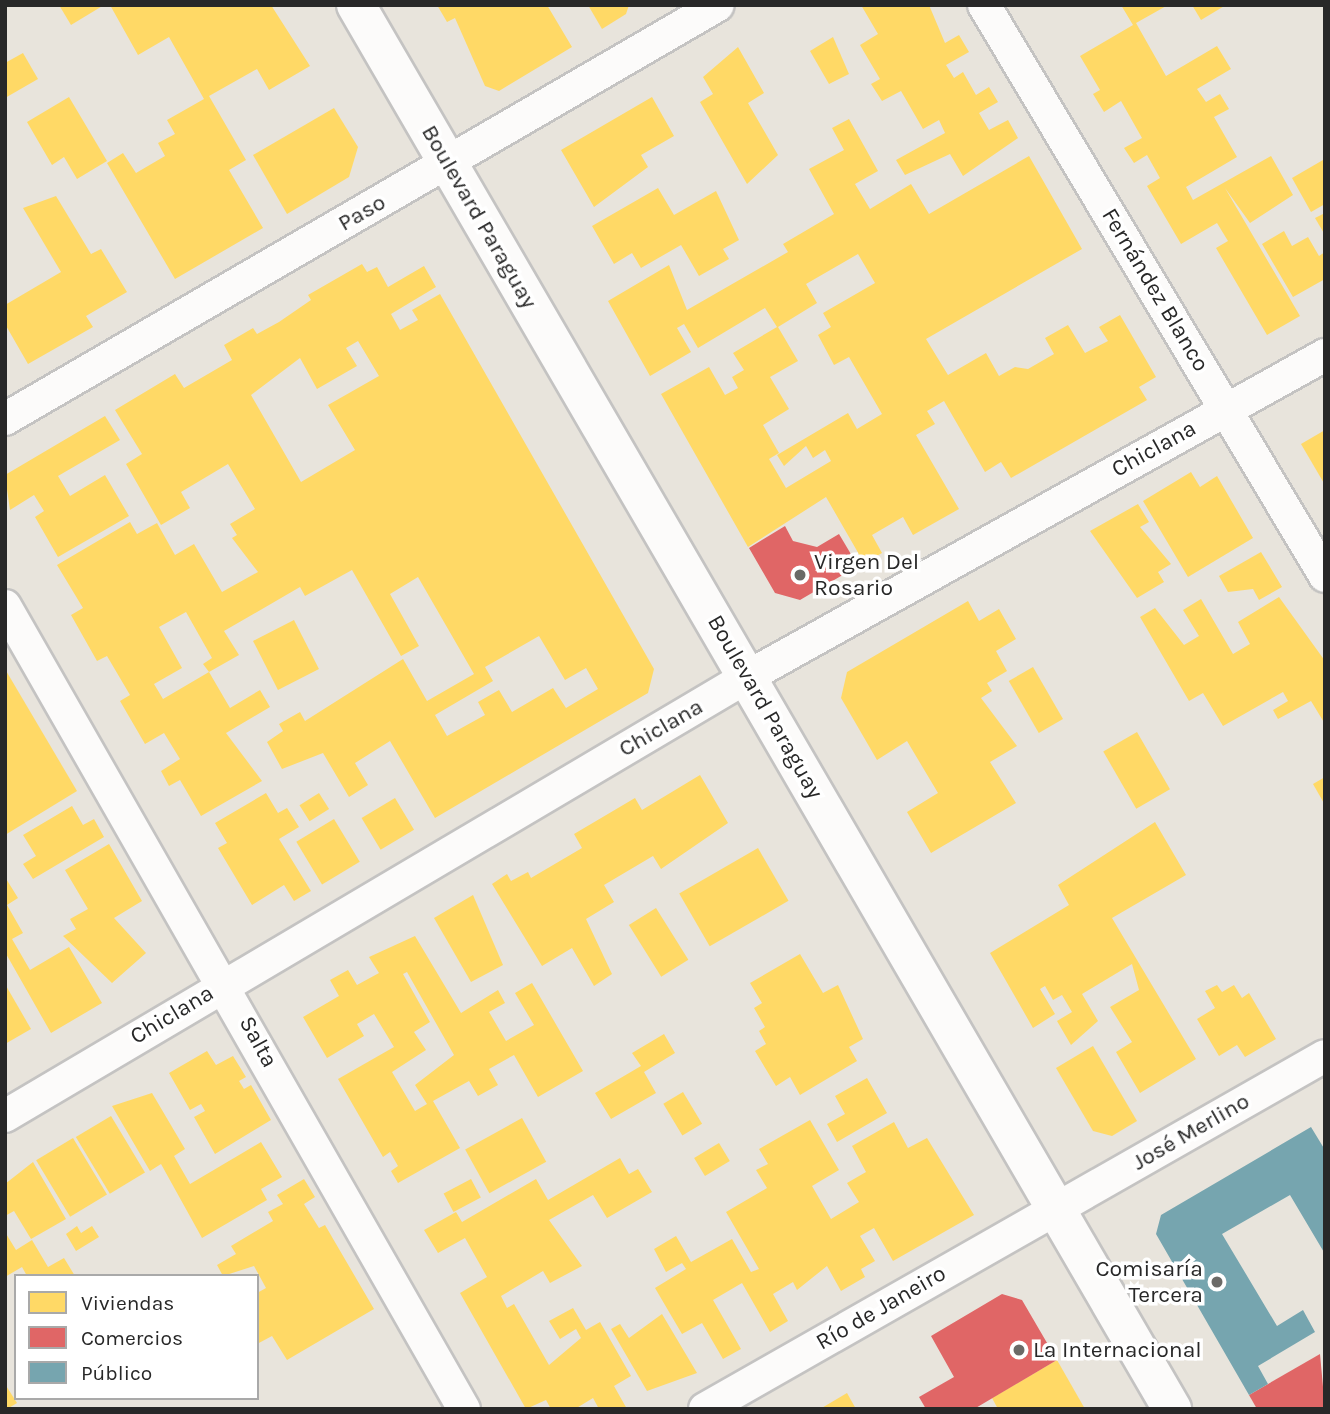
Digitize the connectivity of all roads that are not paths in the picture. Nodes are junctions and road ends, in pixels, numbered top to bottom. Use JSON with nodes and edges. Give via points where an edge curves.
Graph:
{"nodes":[{"id":1,"x":356,"y":5,"type":"edge"},
{"id":2,"x":718,"y":5,"type":"edge"},
{"id":3,"x":984,"y":5,"type":"edge"},
{"id":4,"x":448,"y":163,"type":"junction"},
{"id":5,"x":1325,"y":355,"type":"edge"},
{"id":6,"x":1226,"y":409,"type":"junction"},
{"id":7,"x":5,"y":419,"type":"edge"},
{"id":8,"x":1325,"y":576,"type":"edge"},
{"id":9,"x":5,"y":606,"type":"edge"},
{"id":10,"x":747,"y":677,"type":"junction"},
{"id":11,"x":224,"y":983,"type":"junction"},
{"id":12,"x":1325,"y":1056,"type":"edge"},
{"id":13,"x":5,"y":1116,"type":"edge"},
{"id":14,"x":1057,"y":1208,"type":"junction"},
{"id":15,"x":464,"y":1409,"type":"edge"},
{"id":16,"x":705,"y":1409,"type":"edge"},
{"id":17,"x":1172,"y":1409,"type":"edge"}],
"edges":[{"from":1,"to":4,"type":"main road","name":"Boulevard Paraguay"},
{"from":2,"to":4,"type":"street","name":"Paso"},
{"from":3,"to":6,"type":"street","name":"Fernández Blanco"},
{"from":4,"to":7,"type":"street","name":"Paso"},
{"from":4,"to":10,"type":"main road","name":"Boulevard Paraguay"},
{"from":5,"to":6,"type":"street","name":"Chiclana"},
{"from":6,"to":8,"type":"street","name":"Fernández Blanco"},
{"from":6,"to":10,"type":"street","name":"Chiclana"},
{"from":9,"to":11,"type":"street","name":"Salta"},
{"from":10,"to":11,"type":"street","name":"Chiclana"},
{"from":10,"to":14,"type":"main road","name":"Boulevard Paraguay"},
{"from":11,"to":13,"type":"street","name":"Chiclana"},
{"from":11,"to":15,"type":"street","name":"Salta"},
{"from":12,"to":14,"type":"street","name":"José Merlino"},
{"from":14,"to":16,"type":"street","name":"Río de Janeiro"},
{"from":14,"to":17,"type":"main road","name":"Boulevard Paraguay"}]}
